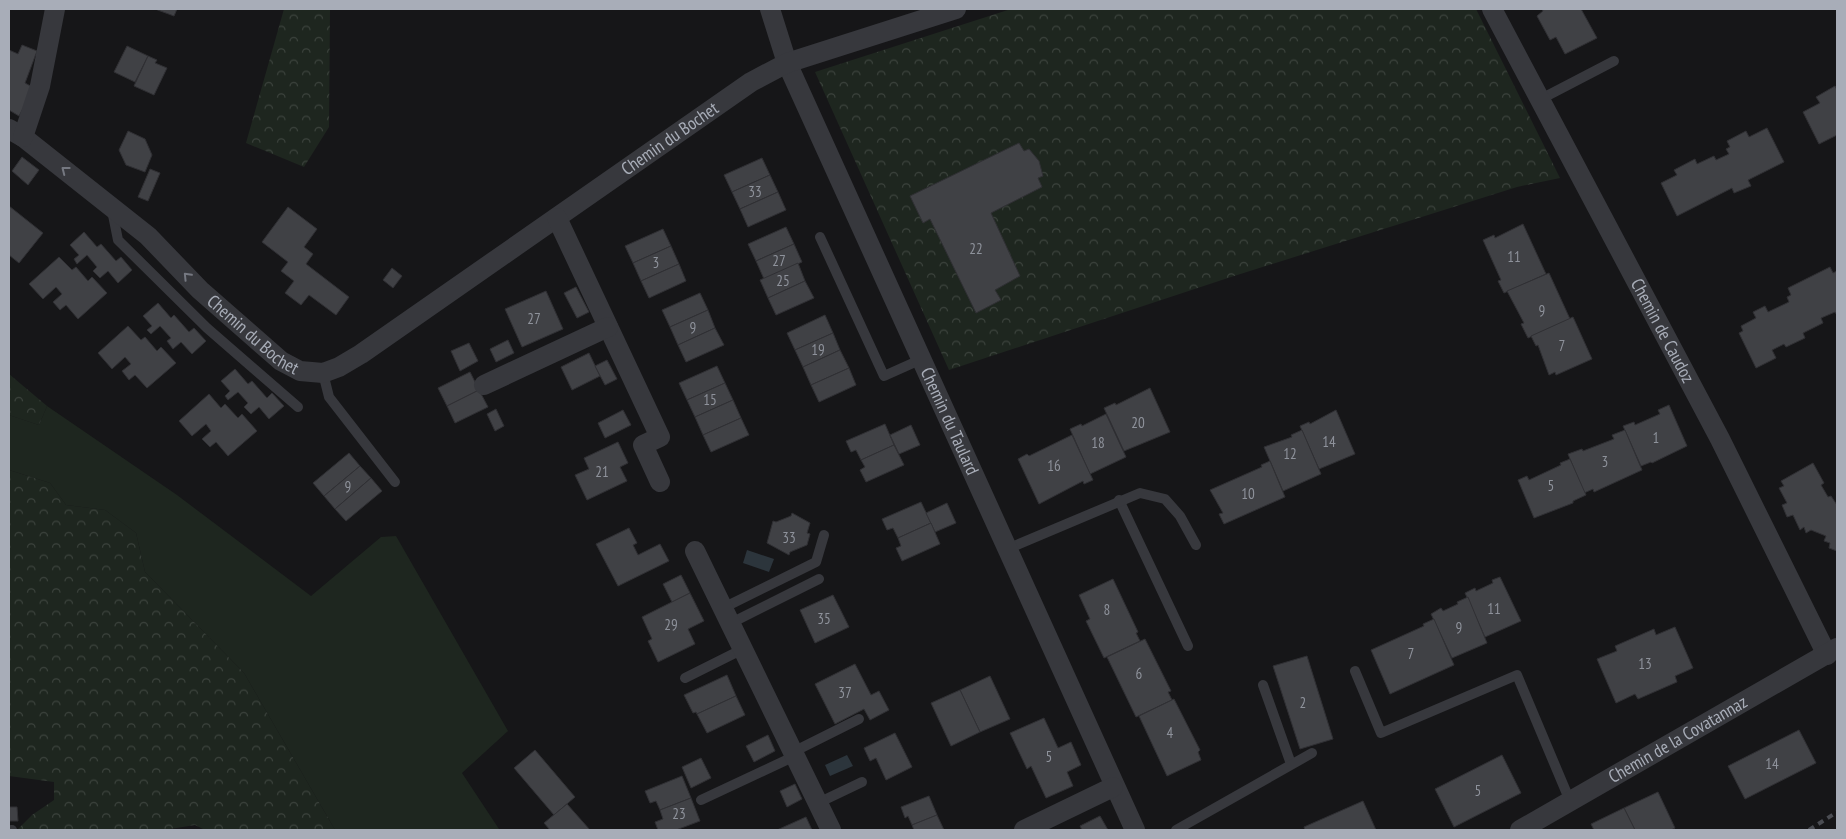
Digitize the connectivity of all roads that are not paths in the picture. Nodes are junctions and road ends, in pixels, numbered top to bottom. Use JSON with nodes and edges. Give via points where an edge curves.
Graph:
{"nodes":[{"id":1,"x":55,"y":9,"type":"edge"},
{"id":2,"x":770,"y":9,"type":"edge"},
{"id":3,"x":956,"y":9,"type":"edge"},
{"id":4,"x":1492,"y":9,"type":"edge"},
{"id":5,"x":1614,"y":61,"type":"dead end"},
{"id":6,"x":787,"y":63,"type":"junction"},
{"id":7,"x":1539,"y":100,"type":"junction"},
{"id":8,"x":16,"y":133,"type":"edge"},
{"id":9,"x":111,"y":207,"type":"junction"},
{"id":10,"x":556,"y":218,"type":"junction"},
{"id":11,"x":820,"y":237,"type":"dead end"},
{"id":12,"x":608,"y":327,"type":"junction"},
{"id":13,"x":922,"y":359,"type":"junction"},
{"id":14,"x":323,"y":373,"type":"junction"},
{"id":15,"x":484,"y":384,"type":"dead end"},
{"id":16,"x":298,"y":407,"type":"dead end"},
{"id":17,"x":395,"y":482,"type":"dead end"},
{"id":18,"x":660,"y":482,"type":"dead end"},
{"id":19,"x":1119,"y":500,"type":"junction"},
{"id":20,"x":824,"y":534,"type":"dead end"},
{"id":21,"x":1196,"y":544,"type":"dead end"},
{"id":22,"x":1007,"y":549,"type":"junction"},
{"id":23,"x":695,"y":551,"type":"dead end"},
{"id":24,"x":818,"y":579,"type":"dead end"},
{"id":25,"x":727,"y":616,"type":"junction"},
{"id":26,"x":1188,"y":646,"type":"dead end"},
{"id":27,"x":743,"y":649,"type":"junction"},
{"id":28,"x":1834,"y":653,"type":"edge"},
{"id":29,"x":1355,"y":671,"type":"dead end"},
{"id":30,"x":685,"y":678,"type":"dead end"},
{"id":31,"x":1263,"y":684,"type":"dead end"},
{"id":32,"x":859,"y":719,"type":"dead end"},
{"id":33,"x":1312,"y":752,"type":"dead end"},
{"id":34,"x":794,"y":754,"type":"junction"},
{"id":35,"x":1291,"y":764,"type":"junction"},
{"id":36,"x":862,"y":782,"type":"dead end"},
{"id":37,"x":1113,"y":787,"type":"junction"},
{"id":38,"x":701,"y":800,"type":"dead end"},
{"id":39,"x":1570,"y":801,"type":"junction"},
{"id":40,"x":818,"y":803,"type":"junction"},
{"id":41,"x":831,"y":830,"type":"edge"},
{"id":42,"x":1024,"y":830,"type":"edge"},
{"id":43,"x":1135,"y":830,"type":"edge"},
{"id":44,"x":1176,"y":830,"type":"edge"},
{"id":45,"x":1520,"y":830,"type":"edge"}],
"edges":[{"from":1,"to":8,"type":"street","via":[[40,86]]},
{"from":2,"to":6,"type":"street","name":"Chemin du Taulard"},
{"from":3,"to":6,"type":"street","name":"Chemin du Bochet"},
{"from":4,"to":7,"type":"street","name":"Chemin de Caudoz"},
{"from":5,"to":7,"type":"lane"},
{"from":6,"to":10,"type":"street","name":"Chemin du Bochet","via":[[751,82]]},
{"from":6,"to":13,"type":"street","name":"Chemin du Taulard"},
{"from":7,"to":28,"type":"street","name":"Chemin de Caudoz"},
{"from":9,"to":8,"type":"street","name":"Chemin du Bochet","one_way":true},
{"from":14,"to":9,"type":"street","name":"Chemin du Bochet","one_way":true,"via":[[300,371],[272,354],[200,290],[148,236]]},
{"from":9,"to":16,"type":"lane","via":[[118,240],[208,328]]},
{"from":10,"to":12,"type":"street"},
{"from":10,"to":14,"type":"street","name":"Chemin du Bochet","via":[[361,354]]},
{"from":11,"to":13,"type":"lane","via":[[884,376]]},
{"from":12,"to":15,"type":"street"},
{"from":12,"to":18,"type":"street","via":[[660,437],[643,445]]},
{"from":13,"to":22,"type":"street","name":"Chemin du Taulard"},
{"from":14,"to":17,"type":"lane","via":[[329,397]]},
{"from":19,"to":21,"type":"lane","via":[[1140,493],[1165,499],[1180,516]]},
{"from":19,"to":22,"type":"lane"},
{"from":19,"to":26,"type":"lane"},
{"from":20,"to":25,"type":"lane","via":[[816,562]]},
{"from":22,"to":37,"type":"street","name":"Chemin du Taulard"},
{"from":23,"to":25,"type":"street"},
{"from":24,"to":25,"type":"lane"},
{"from":25,"to":27,"type":"street"},
{"from":27,"to":30,"type":"lane"},
{"from":27,"to":34,"type":"street"},
{"from":28,"to":39,"type":"street","name":"Chemin de la Covatannaz"},
{"from":29,"to":39,"type":"lane","via":[[1381,733],[1517,675]]},
{"from":31,"to":35,"type":"lane"},
{"from":32,"to":34,"type":"lane"},
{"from":33,"to":35,"type":"lane"},
{"from":34,"to":38,"type":"lane"},
{"from":34,"to":40,"type":"street"},
{"from":35,"to":44,"type":"lane"},
{"from":36,"to":40,"type":"lane"},
{"from":37,"to":42,"type":"street"},
{"from":37,"to":43,"type":"street","name":"Chemin du Taulard"},
{"from":39,"to":45,"type":"street","name":"Chemin de la Covatannaz"},
{"from":40,"to":41,"type":"street"}]}
